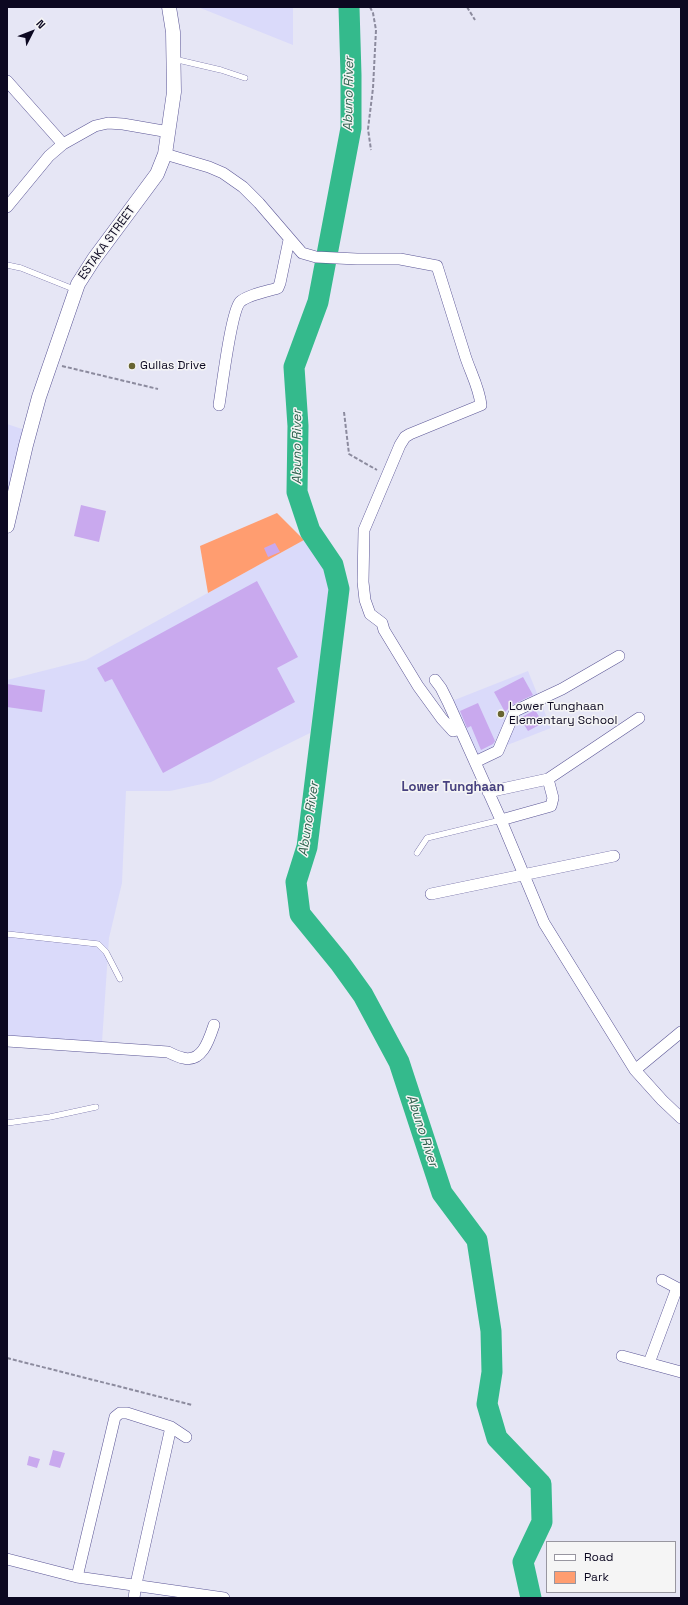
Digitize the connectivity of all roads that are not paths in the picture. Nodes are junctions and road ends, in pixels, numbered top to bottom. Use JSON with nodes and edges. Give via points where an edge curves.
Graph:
{"nodes":[{"id":1,"x":170,"y":7,"type":"edge"},
{"id":2,"x":174,"y":60,"type":"junction"},
{"id":3,"x":245,"y":78,"type":"dead end"},
{"id":4,"x":7,"y":81,"type":"edge"},
{"id":5,"x":169,"y":132,"type":"junction"},
{"id":6,"x":63,"y":144,"type":"junction"},
{"id":7,"x":165,"y":154,"type":"junction"},
{"id":8,"x":7,"y":207,"type":"edge"},
{"id":9,"x":289,"y":240,"type":"junction"},
{"id":10,"x":7,"y":265,"type":"edge"},
{"id":11,"x":76,"y":290,"type":"junction"},
{"id":12,"x":219,"y":405,"type":"dead end"},
{"id":13,"x":7,"y":526,"type":"edge"},
{"id":14,"x":619,"y":656,"type":"dead end"},
{"id":15,"x":434,"y":680,"type":"dead end"},
{"id":16,"x":639,"y":718,"type":"dead end"},
{"id":17,"x":460,"y":729,"type":"junction"},
{"id":18,"x":474,"y":762,"type":"junction"},
{"id":19,"x":548,"y":779,"type":"junction"},
{"id":20,"x":488,"y":792,"type":"junction"},
{"id":21,"x":501,"y":820,"type":"junction"},
{"id":22,"x":417,"y":853,"type":"dead end"},
{"id":23,"x":614,"y":856,"type":"dead end"},
{"id":24,"x":523,"y":876,"type":"junction"},
{"id":25,"x":431,"y":894,"type":"dead end"},
{"id":26,"x":7,"y":934,"type":"edge"},
{"id":27,"x":120,"y":979,"type":"dead end"},
{"id":28,"x":214,"y":1025,"type":"dead end"},
{"id":29,"x":681,"y":1032,"type":"edge"},
{"id":30,"x":7,"y":1041,"type":"edge"},
{"id":31,"x":635,"y":1070,"type":"junction"},
{"id":32,"x":96,"y":1107,"type":"dead end"},
{"id":33,"x":681,"y":1118,"type":"edge"},
{"id":34,"x":7,"y":1123,"type":"edge"},
{"id":35,"x":662,"y":1280,"type":"dead end"},
{"id":36,"x":679,"y":1289,"type":"edge"},
{"id":37,"x":622,"y":1356,"type":"dead end"},
{"id":38,"x":649,"y":1363,"type":"junction"},
{"id":39,"x":681,"y":1372,"type":"edge"},
{"id":40,"x":171,"y":1427,"type":"junction"},
{"id":41,"x":186,"y":1437,"type":"dead end"},
{"id":42,"x":7,"y":1559,"type":"edge"},
{"id":43,"x":77,"y":1577,"type":"junction"},
{"id":44,"x":136,"y":1584,"type":"junction"},
{"id":45,"x":134,"y":1598,"type":"edge"},
{"id":46,"x":224,"y":1598,"type":"edge"}],
"edges":[{"from":1,"to":2,"type":"street","name":"ESTAKA STREET"},
{"from":2,"to":3,"type":"lane"},
{"from":2,"to":5,"type":"street","name":"ESTAKA STREET","via":[[174,92]]},
{"from":4,"to":6,"type":"street"},
{"from":5,"to":6,"type":"street","via":[[108,123],[95,126]]},
{"from":5,"to":7,"type":"street","name":"ESTAKA STREET"},
{"from":6,"to":8,"type":"street","via":[[49,156]]},
{"from":7,"to":9,"type":"street","via":[[223,173],[243,187],[259,203]]},
{"from":7,"to":11,"type":"street","name":"ESTAKA STREET","via":[[157,174],[94,258]]},
{"from":9,"to":12,"type":"street","via":[[278,288],[239,303],[231,332]]},
{"from":9,"to":17,"type":"street","via":[[302,253],[316,257],[400,259],[437,266],[481,405],[405,437],[364,530],[363,582],[370,614],[382,623],[418,686],[442,719],[454,730]]},
{"from":10,"to":11,"type":"lane"},
{"from":11,"to":13,"type":"street","name":"ESTAKA STREET","via":[[26,444]]},
{"from":14,"to":18,"type":"street","via":[[562,689],[515,711],[498,751]]},
{"from":15,"to":17,"type":"street","via":[[441,688]]},
{"from":16,"to":19,"type":"street"},
{"from":17,"to":18,"type":"street"},
{"from":18,"to":20,"type":"street"},
{"from":19,"to":20,"type":"street"},
{"from":19,"to":21,"type":"street","via":[[553,798],[551,806]]},
{"from":20,"to":21,"type":"street"},
{"from":21,"to":22,"type":"lane","via":[[432,836],[427,838]]},
{"from":21,"to":24,"type":"street"},
{"from":23,"to":24,"type":"street"},
{"from":24,"to":25,"type":"street"},
{"from":24,"to":31,"type":"street","via":[[544,923]]},
{"from":26,"to":27,"type":"lane","via":[[98,944],[106,952]]},
{"from":28,"to":30,"type":"street","via":[[208,1042],[194,1058],[183,1058],[168,1052]]},
{"from":29,"to":31,"type":"street"},
{"from":31,"to":33,"type":"street"},
{"from":32,"to":34,"type":"lane"},
{"from":35,"to":36,"type":"street"},
{"from":36,"to":38,"type":"street"},
{"from":37,"to":38,"type":"street"},
{"from":38,"to":39,"type":"street"},
{"from":40,"to":41,"type":"street"},
{"from":40,"to":43,"type":"street","via":[[127,1413],[114,1417]]},
{"from":40,"to":44,"type":"street"},
{"from":42,"to":43,"type":"street"},
{"from":43,"to":44,"type":"street"},
{"from":44,"to":45,"type":"street"},
{"from":44,"to":46,"type":"street"}]}
